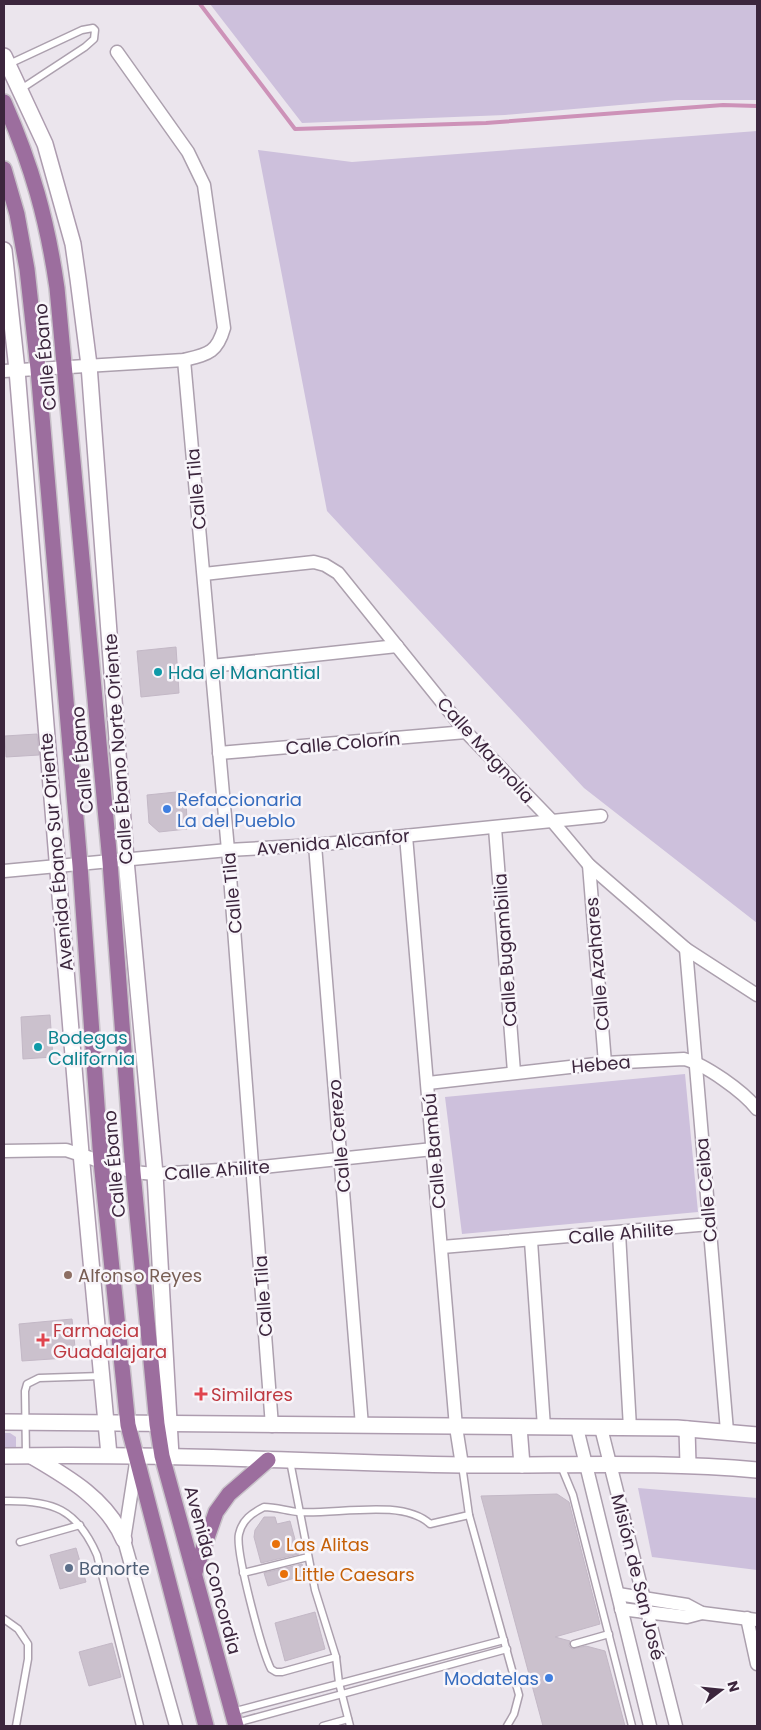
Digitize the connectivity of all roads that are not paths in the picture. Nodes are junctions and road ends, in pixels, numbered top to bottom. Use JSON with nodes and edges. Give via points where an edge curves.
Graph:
{"nodes":[{"id":1,"x":117,"y":52,"type":"dead end"},
{"id":2,"x":5,"y":62,"type":"edge"},
{"id":3,"x":21,"y":89,"type":"junction"},
{"id":4,"x":4,"y":102,"type":"edge"},
{"id":5,"x":4,"y":169,"type":"edge"},
{"id":6,"x":4,"y":250,"type":"edge"},
{"id":7,"x":184,"y":360,"type":"junction"},
{"id":8,"x":89,"y":365,"type":"junction"},
{"id":9,"x":65,"y":367,"type":"junction"},
{"id":10,"x":38,"y":369,"type":"junction"},
{"id":11,"x":10,"y":371,"type":"edge"},
{"id":12,"x":204,"y":574,"type":"junction"},
{"id":13,"x":397,"y":646,"type":"junction"},
{"id":14,"x":211,"y":666,"type":"junction"},
{"id":15,"x":466,"y":732,"type":"junction"},
{"id":16,"x":219,"y":753,"type":"junction"},
{"id":17,"x":601,"y":816,"type":"dead end"},
{"id":18,"x":553,"y":822,"type":"junction"},
{"id":19,"x":495,"y":828,"type":"junction"},
{"id":20,"x":406,"y":836,"type":"junction"},
{"id":21,"x":315,"y":845,"type":"junction"},
{"id":22,"x":228,"y":850,"type":"junction"},
{"id":23,"x":126,"y":860,"type":"junction"},
{"id":24,"x":110,"y":862,"type":"junction"},
{"id":25,"x":80,"y":865,"type":"junction"},
{"id":26,"x":589,"y":865,"type":"junction"},
{"id":27,"x":58,"y":867,"type":"junction"},
{"id":28,"x":4,"y":871,"type":"edge"},
{"id":29,"x":686,"y":949,"type":"junction"},
{"id":30,"x":757,"y":995,"type":"edge"},
{"id":31,"x":694,"y":1061,"type":"junction"},
{"id":32,"x":605,"y":1063,"type":"junction"},
{"id":33,"x":514,"y":1072,"type":"junction"},
{"id":34,"x":428,"y":1083,"type":"junction"},
{"id":35,"x":757,"y":1109,"type":"edge"},
{"id":36,"x":433,"y":1149,"type":"junction"},
{"id":37,"x":4,"y":1151,"type":"edge"},
{"id":38,"x":80,"y":1153,"type":"junction"},
{"id":39,"x":341,"y":1159,"type":"junction"},
{"id":40,"x":101,"y":1161,"type":"junction"},
{"id":41,"x":254,"y":1168,"type":"junction"},
{"id":42,"x":133,"y":1172,"type":"junction"},
{"id":43,"x":155,"y":1174,"type":"junction"},
{"id":44,"x":710,"y":1224,"type":"junction"},
{"id":45,"x":619,"y":1233,"type":"junction"},
{"id":46,"x":531,"y":1241,"type":"junction"},
{"id":47,"x":442,"y":1248,"type":"junction"},
{"id":48,"x":101,"y":1376,"type":"junction"},
{"id":49,"x":4,"y":1422,"type":"edge"},
{"id":50,"x":26,"y":1423,"type":"junction"},
{"id":51,"x":163,"y":1423,"type":"junction"},
{"id":52,"x":105,"y":1424,"type":"junction"},
{"id":53,"x":128,"y":1425,"type":"junction"},
{"id":54,"x":272,"y":1426,"type":"junction"},
{"id":55,"x":362,"y":1426,"type":"junction"},
{"id":56,"x":456,"y":1427,"type":"junction"},
{"id":57,"x":519,"y":1427,"type":"junction"},
{"id":58,"x":544,"y":1427,"type":"junction"},
{"id":59,"x":577,"y":1428,"type":"junction"},
{"id":60,"x":601,"y":1428,"type":"junction"},
{"id":61,"x":630,"y":1428,"type":"junction"},
{"id":62,"x":687,"y":1429,"type":"junction"},
{"id":63,"x":726,"y":1431,"type":"junction"},
{"id":64,"x":757,"y":1435,"type":"edge"},
{"id":65,"x":109,"y":1455,"type":"junction"},
{"id":66,"x":4,"y":1456,"type":"edge"},
{"id":67,"x":29,"y":1456,"type":"junction"},
{"id":68,"x":167,"y":1456,"type":"junction"},
{"id":69,"x":136,"y":1459,"type":"junction"},
{"id":70,"x":268,"y":1460,"type":"junction"},
{"id":71,"x":289,"y":1460,"type":"junction"},
{"id":72,"x":688,"y":1464,"type":"junction"},
{"id":73,"x":462,"y":1465,"type":"junction"},
{"id":74,"x":522,"y":1465,"type":"junction"},
{"id":75,"x":561,"y":1466,"type":"junction"},
{"id":76,"x":586,"y":1466,"type":"junction"},
{"id":77,"x":610,"y":1466,"type":"junction"},
{"id":78,"x":757,"y":1470,"type":"edge"},
{"id":79,"x":4,"y":1500,"type":"edge"},
{"id":80,"x":298,"y":1512,"type":"junction"},
{"id":81,"x":469,"y":1515,"type":"junction"},
{"id":82,"x":80,"y":1525,"type":"junction"},
{"id":83,"x":124,"y":1540,"type":"junction"},
{"id":84,"x":20,"y":1542,"type":"dead end"},
{"id":85,"x":308,"y":1557,"type":"junction"},
{"id":86,"x":195,"y":1572,"type":"junction"},
{"id":87,"x":243,"y":1573,"type":"junction"},
{"id":88,"x":618,"y":1594,"type":"junction"},
{"id":89,"x":644,"y":1598,"type":"junction"},
{"id":90,"x":621,"y":1609,"type":"junction"},
{"id":91,"x":648,"y":1613,"type":"junction"},
{"id":92,"x":702,"y":1613,"type":"junction"},
{"id":93,"x":4,"y":1618,"type":"edge"},
{"id":94,"x":752,"y":1619,"type":"edge"},
{"id":95,"x":609,"y":1634,"type":"junction"},
{"id":96,"x":504,"y":1640,"type":"junction"},
{"id":97,"x":574,"y":1644,"type":"dead end"},
{"id":98,"x":507,"y":1649,"type":"junction"},
{"id":99,"x":336,"y":1658,"type":"junction"},
{"id":100,"x":757,"y":1664,"type":"edge"},
{"id":101,"x":339,"y":1684,"type":"junction"},
{"id":102,"x":341,"y":1695,"type":"junction"},
{"id":103,"x":348,"y":1719,"type":"junction"},
{"id":104,"x":235,"y":1720,"type":"edge"},
{"id":105,"x":16,"y":1726,"type":"edge"},
{"id":106,"x":140,"y":1726,"type":"edge"},
{"id":107,"x":176,"y":1726,"type":"edge"},
{"id":108,"x":206,"y":1726,"type":"edge"},
{"id":109,"x":323,"y":1726,"type":"edge"},
{"id":110,"x":350,"y":1726,"type":"edge"},
{"id":111,"x":507,"y":1726,"type":"edge"},
{"id":112,"x":632,"y":1726,"type":"edge"},
{"id":113,"x":650,"y":1726,"type":"edge"},
{"id":114,"x":676,"y":1726,"type":"edge"}],
"edges":[{"from":1,"to":7,"type":"street","via":[[188,152],[204,185],[224,328],[214,350]]},
{"from":2,"to":3,"type":"street","name":"Calle Ébano Norte Oriente"},
{"from":2,"to":3,"type":"lane","via":[[82,30],[95,30],[94,39],[85,47]]},
{"from":3,"to":8,"type":"street","name":"Calle Ébano Norte Oriente","via":[[45,144],[73,244]]},
{"from":4,"to":9,"type":"main road","name":"Calle Ébano","via":[[25,151],[50,238]]},
{"from":5,"to":10,"type":"main road","name":"Calle Ébano","via":[[17,214],[27,269]]},
{"from":6,"to":11,"type":"street","name":"Avenida Ébano Sur Oriente"},
{"from":7,"to":8,"type":"street"},
{"from":7,"to":12,"type":"street","name":"Calle Tila"},
{"from":8,"to":9,"type":"street"},
{"from":8,"to":23,"type":"street","name":"Calle Ébano Norte Oriente"},
{"from":9,"to":10,"type":"street"},
{"from":9,"to":24,"type":"main road","name":"Calle Ébano"},
{"from":10,"to":11,"type":"street"},
{"from":10,"to":25,"type":"main road","name":"Calle Ébano"},
{"from":11,"to":27,"type":"street","name":"Avenida Ébano Sur Oriente"},
{"from":12,"to":13,"type":"street","name":"Calle Magnolia","via":[[314,562],[325,565],[345,580]]},
{"from":12,"to":14,"type":"street","name":"Calle Tila"},
{"from":13,"to":14,"type":"street"},
{"from":13,"to":15,"type":"street","name":"Calle Magnolia"},
{"from":14,"to":16,"type":"street","name":"Calle Tila"},
{"from":15,"to":16,"type":"street","name":"Calle Colorín"},
{"from":15,"to":18,"type":"street","name":"Calle Magnolia"},
{"from":16,"to":22,"type":"street","name":"Calle Tila"},
{"from":17,"to":18,"type":"street","name":"Avenida Alcanfor"},
{"from":18,"to":19,"type":"street","name":"Avenida Alcanfor"},
{"from":18,"to":26,"type":"street","name":"Calle Magnolia"},
{"from":19,"to":20,"type":"street","name":"Avenida Alcanfor"},
{"from":19,"to":33,"type":"street","name":"Calle Bugambilia"},
{"from":20,"to":21,"type":"street","name":"Avenida Alcanfor"},
{"from":20,"to":34,"type":"street","name":"Calle Bambú"},
{"from":21,"to":22,"type":"street","name":"Avenida Alcanfor"},
{"from":21,"to":39,"type":"street","name":"Calle Cerezo"},
{"from":22,"to":23,"type":"street","name":"Avenida Alcanfor"},
{"from":22,"to":41,"type":"street","name":"Calle Tila"},
{"from":23,"to":24,"type":"street","name":"Avenida Alcanfor"},
{"from":23,"to":43,"type":"street","name":"Calle Ébano Norte Oriente"},
{"from":24,"to":25,"type":"street","name":"Avenida Alcanfor"},
{"from":24,"to":42,"type":"main road","name":"Calle Ébano"},
{"from":25,"to":27,"type":"street","name":"Avenida Alcanfor"},
{"from":25,"to":40,"type":"main road","name":"Calle Ébano"},
{"from":26,"to":29,"type":"street","name":"Calle Magnolia"},
{"from":26,"to":32,"type":"street","name":"Calle Azahares"},
{"from":27,"to":28,"type":"street","name":"Avenida Alcanfor"},
{"from":27,"to":38,"type":"street","name":"Avenida Ébano Sur Oriente"},
{"from":29,"to":30,"type":"street","name":"Calle Magnolia"},
{"from":29,"to":31,"type":"street","name":"Calle Ceiba"},
{"from":31,"to":32,"type":"street","name":"Hebea","via":[[671,1059]]},
{"from":31,"to":35,"type":"street","via":[[750,1100]]},
{"from":31,"to":44,"type":"street","name":"Calle Ceiba"},
{"from":32,"to":33,"type":"street","name":"Hebea"},
{"from":33,"to":34,"type":"street","name":"Hebea"},
{"from":34,"to":36,"type":"street","name":"Calle Bambú"},
{"from":36,"to":39,"type":"street","name":"Calle Ahilite"},
{"from":36,"to":47,"type":"street","name":"Calle Bambú"},
{"from":37,"to":38,"type":"street","name":"Calle Ahilite"},
{"from":38,"to":40,"type":"street","name":"Calle Ahilite"},
{"from":38,"to":48,"type":"street","name":"Avenida Ébano Sur Oriente"},
{"from":39,"to":41,"type":"street","name":"Calle Ahilite"},
{"from":39,"to":55,"type":"street","name":"Calle Cerezo"},
{"from":40,"to":42,"type":"street","name":"Calle Ahilite"},
{"from":40,"to":53,"type":"main road","name":"Calle Ébano"},
{"from":41,"to":43,"type":"street","name":"Calle Ahilite"},
{"from":41,"to":54,"type":"street","name":"Calle Tila"},
{"from":42,"to":43,"type":"street","name":"Calle Ahilite"},
{"from":42,"to":51,"type":"main road","name":"Calle Ébano"},
{"from":43,"to":51,"type":"street","name":"Calle Ébano Norte Oriente"},
{"from":44,"to":45,"type":"street","name":"Calle Ahilite"},
{"from":44,"to":63,"type":"street","name":"Calle Ceiba"},
{"from":45,"to":46,"type":"street","name":"Calle Ahilite"},
{"from":45,"to":61,"type":"street"},
{"from":46,"to":47,"type":"street","name":"Calle Ahilite"},
{"from":46,"to":58,"type":"street"},
{"from":47,"to":56,"type":"street","name":"Calle Bambú"},
{"from":48,"to":50,"type":"lane","via":[[33,1380],[25,1391]]},
{"from":48,"to":52,"type":"street","name":"Avenida Ébano Sur Oriente"},
{"from":49,"to":50,"type":"street"},
{"from":50,"to":52,"type":"street"},
{"from":50,"to":67,"type":"lane"},
{"from":51,"to":53,"type":"street"},
{"from":51,"to":54,"type":"street"},
{"from":51,"to":68,"type":"main road","name":"Avenida Concordia"},
{"from":52,"to":53,"type":"street"},
{"from":52,"to":65,"type":"street","name":"Avenida Ébano Sur Oriente"},
{"from":53,"to":69,"type":"main road"},
{"from":54,"to":55,"type":"street"},
{"from":55,"to":56,"type":"street"},
{"from":56,"to":57,"type":"street"},
{"from":56,"to":73,"type":"street","name":"Calle Bambú"},
{"from":57,"to":58,"type":"street"},
{"from":57,"to":74,"type":"street"},
{"from":58,"to":59,"type":"street"},
{"from":59,"to":60,"type":"street"},
{"from":59,"to":76,"type":"street","name":"Misión de San José"},
{"from":60,"to":61,"type":"street"},
{"from":60,"to":77,"type":"street","name":"Misión de San José"},
{"from":61,"to":62,"type":"street"},
{"from":62,"to":63,"type":"street"},
{"from":62,"to":72,"type":"street"},
{"from":63,"to":64,"type":"street"},
{"from":65,"to":67,"type":"street"},
{"from":65,"to":69,"type":"street"},
{"from":66,"to":67,"type":"street"},
{"from":67,"to":83,"type":"street","via":[[66,1476],[102,1506],[118,1524]]},
{"from":68,"to":69,"type":"street"},
{"from":68,"to":70,"type":"street"},
{"from":68,"to":86,"type":"main road","name":"Avenida Concordia"},
{"from":69,"to":83,"type":"street"},
{"from":69,"to":108,"type":"main road"},
{"from":70,"to":71,"type":"street"},
{"from":70,"to":86,"type":"main road","via":[[229,1494],[216,1512]]},
{"from":71,"to":73,"type":"street"},
{"from":71,"to":80,"type":"lane"},
{"from":72,"to":77,"type":"street"},
{"from":72,"to":78,"type":"street"},
{"from":73,"to":74,"type":"street"},
{"from":73,"to":81,"type":"lane"},
{"from":74,"to":75,"type":"street"},
{"from":75,"to":76,"type":"street"},
{"from":75,"to":95,"type":"lane","via":[[573,1495]]},
{"from":76,"to":77,"type":"street"},
{"from":76,"to":88,"type":"street","name":"Misión de San José"},
{"from":77,"to":89,"type":"street","name":"Misión de San José"},
{"from":79,"to":82,"type":"lane","via":[[62,1508]]},
{"from":80,"to":81,"type":"lane","via":[[390,1510],[413,1514],[430,1524]]},
{"from":80,"to":85,"type":"lane"},
{"from":80,"to":87,"type":"lane","via":[[264,1507],[243,1521],[238,1535]]},
{"from":81,"to":96,"type":"lane"},
{"from":82,"to":84,"type":"lane"},
{"from":82,"to":106,"type":"lane","via":[[97,1555]]},
{"from":83,"to":107,"type":"street"},
{"from":85,"to":87,"type":"lane"},
{"from":85,"to":99,"type":"lane","via":[[314,1590]]},
{"from":86,"to":104,"type":"main road","name":"Avenida Concordia"},
{"from":87,"to":99,"type":"lane","via":[[271,1669],[282,1672]]},
{"from":88,"to":89,"type":"street"},
{"from":88,"to":90,"type":"street","name":"Misión de San José"},
{"from":89,"to":91,"type":"street","name":"Misión de San José"},
{"from":89,"to":92,"type":"street","via":[[687,1605]]},
{"from":90,"to":91,"type":"street"},
{"from":90,"to":113,"type":"street","name":"Misión de San José"},
{"from":91,"to":92,"type":"street","via":[[687,1617]]},
{"from":91,"to":114,"type":"street","name":"Misión de San José"},
{"from":92,"to":94,"type":"street"},
{"from":93,"to":105,"type":"lane","via":[[18,1629],[28,1644]]},
{"from":94,"to":100,"type":"street"},
{"from":95,"to":97,"type":"lane"},
{"from":95,"to":112,"type":"lane"},
{"from":96,"to":98,"type":"lane"},
{"from":96,"to":101,"type":"lane"},
{"from":98,"to":102,"type":"lane"},
{"from":98,"to":111,"type":"lane","via":[[519,1696]]},
{"from":99,"to":101,"type":"lane"},
{"from":101,"to":102,"type":"lane"},
{"from":101,"to":104,"type":"lane"},
{"from":102,"to":103,"type":"lane"},
{"from":102,"to":104,"type":"lane"},
{"from":103,"to":109,"type":"lane"},
{"from":103,"to":110,"type":"lane"}]}
